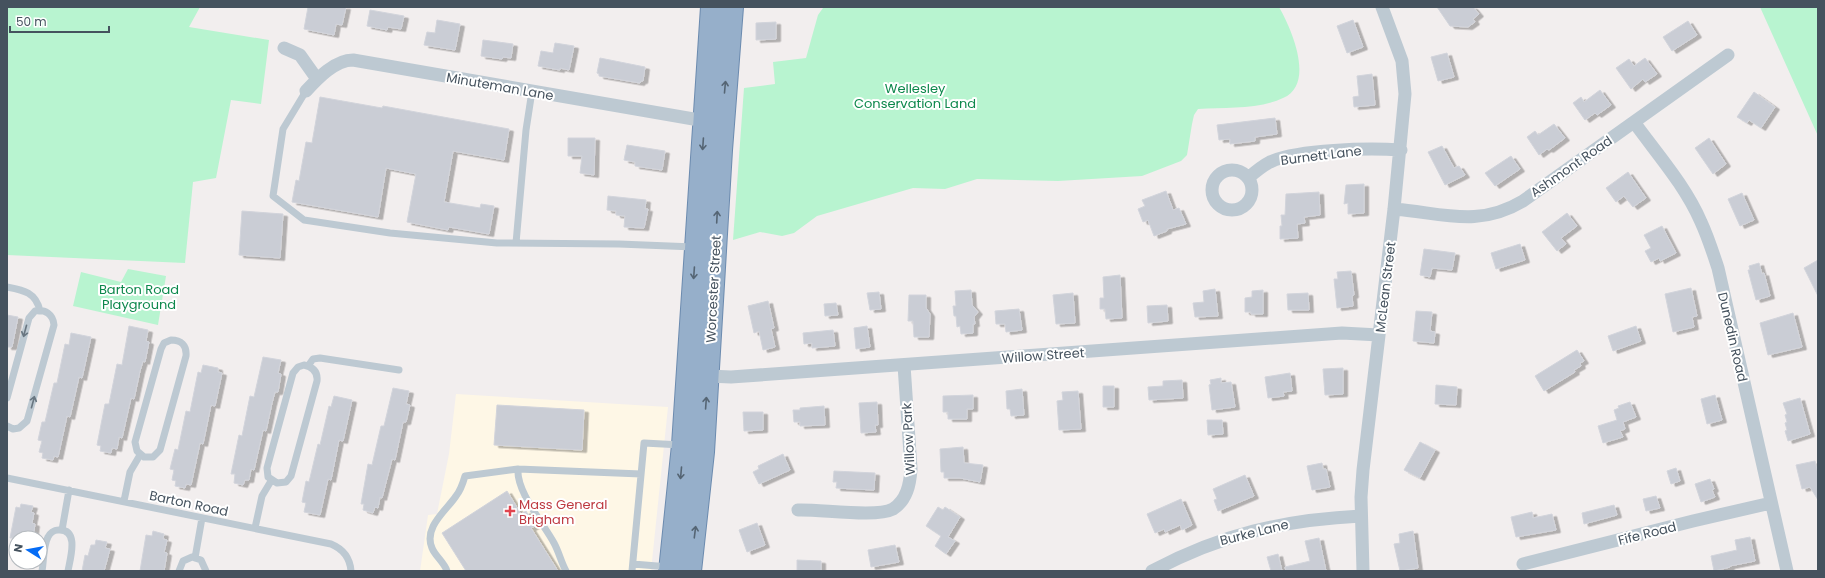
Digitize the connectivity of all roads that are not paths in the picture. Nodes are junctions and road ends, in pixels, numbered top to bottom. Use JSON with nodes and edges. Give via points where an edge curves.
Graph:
{"nodes":[{"id":1,"x":712,"y":7,"type":"edge"},
{"id":2,"x":732,"y":7,"type":"edge"},
{"id":3,"x":1382,"y":7,"type":"edge"},
{"id":4,"x":284,"y":48,"type":"dead end"},
{"id":5,"x":1728,"y":55,"type":"dead end"},
{"id":6,"x":317,"y":79,"type":"junction"},
{"id":7,"x":306,"y":91,"type":"joint"},
{"id":8,"x":532,"y":91,"type":"junction"},
{"id":9,"x":705,"y":121,"type":"junction"},
{"id":10,"x":1634,"y":122,"type":"junction"},
{"id":11,"x":1401,"y":150,"type":"junction"},
{"id":12,"x":1248,"y":178,"type":"dead end"},
{"id":13,"x":1394,"y":209,"type":"junction"},
{"id":14,"x":516,"y":243,"type":"junction"},
{"id":15,"x":696,"y":248,"type":"junction"},
{"id":16,"x":7,"y":287,"type":"edge"},
{"id":17,"x":40,"y":310,"type":"junction"},
{"id":18,"x":1379,"y":335,"type":"junction"},
{"id":19,"x":904,"y":365,"type":"junction"},
{"id":20,"x":308,"y":366,"type":"junction"},
{"id":21,"x":399,"y":370,"type":"dead end"},
{"id":22,"x":708,"y":376,"type":"junction"},
{"id":23,"x":7,"y":398,"type":"edge"},
{"id":24,"x":8,"y":427,"type":"edge"},
{"id":25,"x":683,"y":445,"type":"junction"},
{"id":26,"x":140,"y":455,"type":"junction"},
{"id":27,"x":518,"y":469,"type":"junction"},
{"id":28,"x":641,"y":474,"type":"junction"},
{"id":29,"x":7,"y":478,"type":"edge"},
{"id":30,"x":271,"y":481,"type":"junction"},
{"id":31,"x":69,"y":490,"type":"junction"},
{"id":32,"x":124,"y":502,"type":"junction"},
{"id":33,"x":1772,"y":504,"type":"junction"},
{"id":34,"x":798,"y":510,"type":"dead end"},
{"id":35,"x":1361,"y":516,"type":"junction"},
{"id":36,"x":202,"y":518,"type":"junction"},
{"id":37,"x":255,"y":528,"type":"junction"},
{"id":38,"x":62,"y":530,"type":"junction"},
{"id":39,"x":195,"y":558,"type":"junction"},
{"id":40,"x":1523,"y":564,"type":"dead end"},
{"id":41,"x":632,"y":567,"type":"edge"},
{"id":42,"x":677,"y":570,"type":"edge"},
{"id":43,"x":42,"y":571,"type":"edge"},
{"id":44,"x":68,"y":571,"type":"edge"},
{"id":45,"x":179,"y":571,"type":"edge"},
{"id":46,"x":206,"y":571,"type":"edge"},
{"id":47,"x":351,"y":571,"type":"edge"},
{"id":48,"x":447,"y":571,"type":"edge"},
{"id":49,"x":566,"y":571,"type":"edge"},
{"id":50,"x":1152,"y":571,"type":"edge"},
{"id":51,"x":1363,"y":571,"type":"edge"},
{"id":52,"x":1787,"y":571,"type":"edge"}],
"edges":[{"from":1,"to":9,"type":"highway","name":"Worcester Street"},
{"from":22,"to":2,"type":"highway","name":"Worcester Street","one_way":true},
{"from":3,"to":11,"type":"street","name":"McLean Street","via":[[1404,72],[1405,101]]},
{"from":4,"to":6,"type":"street","via":[[300,55]]},
{"from":5,"to":10,"type":"street","name":"Ashmont Road"},
{"from":6,"to":7,"type":"street","name":"Minuteman Lane"},
{"from":6,"to":8,"type":"street","name":"Minuteman Lane","via":[[343,61],[353,60]]},
{"from":7,"to":14,"type":"lane","via":[[283,129],[272,196],[304,220],[390,233]]},
{"from":8,"to":9,"type":"street","name":"Minuteman Lane"},
{"from":8,"to":14,"type":"lane"},
{"from":9,"to":15,"type":"highway","name":"Worcester Street","one_way":true},
{"from":10,"to":13,"type":"street","name":"Ashmont Road","via":[[1523,200],[1497,213],[1467,218]]},
{"from":10,"to":33,"type":"street","name":"Dunedin Road","via":[[1691,202],[1702,222],[1718,268]]},
{"from":11,"to":12,"type":"street","name":"Burnett Lane","via":[[1361,150],[1294,156],[1270,162]]},
{"from":11,"to":13,"type":"street","name":"McLean Street"},
{"from":13,"to":18,"type":"street","name":"McLean Street"},
{"from":14,"to":15,"type":"lane"},
{"from":15,"to":25,"type":"highway","name":"Worcester Street","one_way":true},
{"from":16,"to":17,"type":"lane","via":[[28,292],[37,301]]},
{"from":17,"to":23,"type":"lane","one_way":true,"via":[[32,313],[29,318]]},
{"from":24,"to":17,"type":"lane","one_way":true,"via":[[18,429],[26,424],[38,384],[54,325],[50,315]]},
{"from":18,"to":19,"type":"street","name":"Willow Street","via":[[1342,333]]},
{"from":18,"to":35,"type":"street","name":"McLean Street","via":[[1363,470]]},
{"from":19,"to":22,"type":"street","name":"Willow Street","via":[[731,377]]},
{"from":19,"to":34,"type":"street","name":"Willow Park","via":[[911,469],[910,485],[903,498],[893,509],[880,512]]},
{"from":20,"to":21,"type":"lane","via":[[313,359],[320,358]]},
{"from":20,"to":30,"type":"lane","via":[[299,366],[293,373],[267,469]]},
{"from":20,"to":30,"type":"lane","via":[[316,372],[318,380],[292,475],[283,483]]},
{"from":42,"to":22,"type":"highway","name":"Worcester Street","one_way":true,"via":[[701,476]]},
{"from":25,"to":28,"type":"lane","via":[[644,443]]},
{"from":25,"to":42,"type":"highway","name":"Worcester Street","one_way":true},
{"from":26,"to":26,"type":"lane","via":[[152,458],[160,449],[186,354],[184,345],[177,340],[166,341],[161,349],[135,442]]},
{"from":26,"to":32,"type":"lane","via":[[130,472]]},
{"from":27,"to":28,"type":"lane"},
{"from":27,"to":48,"type":"lane","via":[[465,476],[458,494],[436,520],[430,539],[431,547]]},
{"from":27,"to":49,"type":"lane","via":[[521,487],[554,543]]},
{"from":28,"to":41,"type":"lane"},
{"from":29,"to":31,"type":"lane","name":"Barton Road"},
{"from":30,"to":37,"type":"lane","via":[[262,496]]},
{"from":31,"to":32,"type":"lane","name":"Barton Road"},
{"from":31,"to":38,"type":"lane"},
{"from":32,"to":36,"type":"lane","name":"Barton Road"},
{"from":33,"to":40,"type":"street","name":"Fife Road"},
{"from":33,"to":52,"type":"street","name":"Dunedin Road"},
{"from":35,"to":50,"type":"street","name":"Burke Lane","via":[[1299,521],[1249,532],[1204,546]]},
{"from":35,"to":51,"type":"street","name":"McLean Street"},
{"from":36,"to":37,"type":"lane","name":"Barton Road"},
{"from":36,"to":39,"type":"lane"},
{"from":37,"to":47,"type":"lane","name":"Barton Road","via":[[335,546],[347,557]]},
{"from":38,"to":43,"type":"lane","via":[[54,531],[48,536]]},
{"from":38,"to":44,"type":"lane","via":[[68,533],[72,540]]},
{"from":39,"to":45,"type":"lane","via":[[183,561]]},
{"from":39,"to":46,"type":"lane","via":[[203,563]]},
{"from":41,"to":42,"type":"lane"}]}
